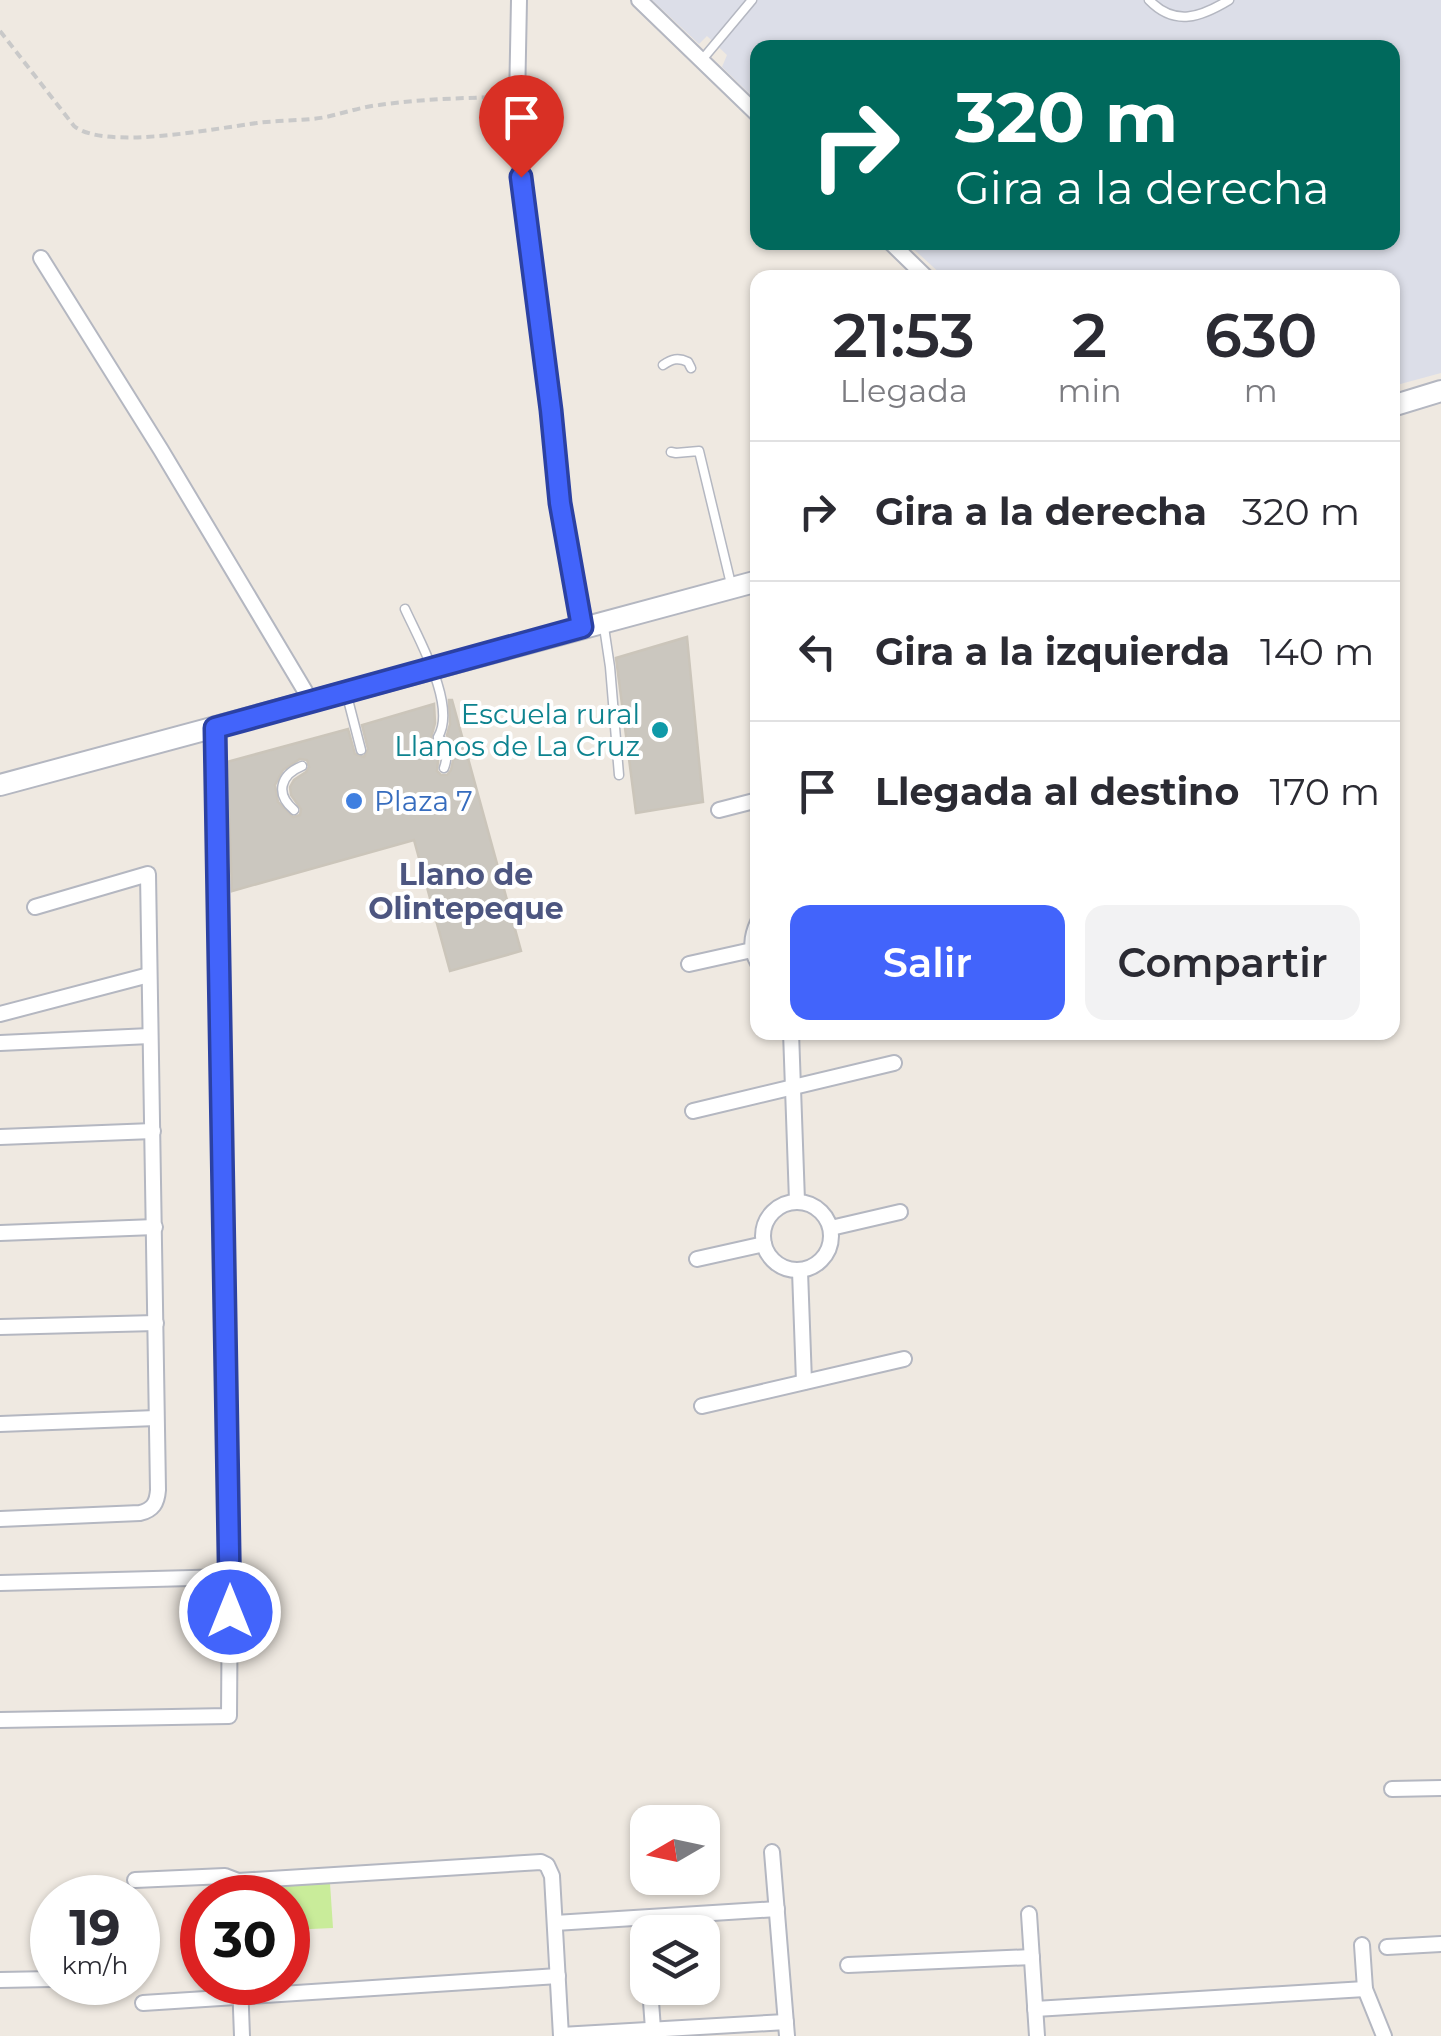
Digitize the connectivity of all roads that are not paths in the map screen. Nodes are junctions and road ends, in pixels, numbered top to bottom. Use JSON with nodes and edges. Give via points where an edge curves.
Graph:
{"nodes":[{"id":1,"x":519,"y":0,"type":"edge"},
{"id":2,"x":640,"y":0,"type":"edge"},
{"id":3,"x":752,"y":0,"type":"edge"},
{"id":4,"x":1149,"y":0,"type":"edge"},
{"id":5,"x":1229,"y":0,"type":"edge"},
{"id":6,"x":701,"y":61,"type":"junction"},
{"id":7,"x":750,"y":107,"type":"edge"},
{"id":8,"x":898,"y":250,"type":"edge"},
{"id":9,"x":41,"y":258,"type":"dead end"},
{"id":10,"x":918,"y":270,"type":"edge"},
{"id":11,"x":663,"y":365,"type":"dead end"},
{"id":12,"x":691,"y":368,"type":"dead end"},
{"id":13,"x":1441,"y":391,"type":"edge"},
{"id":14,"x":1400,"y":404,"type":"edge"},
{"id":15,"x":671,"y":452,"type":"dead end"},
{"id":16,"x":750,"y":583,"type":"edge"},
{"id":17,"x":732,"y":588,"type":"junction"},
{"id":18,"x":405,"y":609,"type":"dead end"},
{"id":19,"x":603,"y":622,"type":"junction"},
{"id":20,"x":582,"y":627,"type":"junction"},
{"id":21,"x":432,"y":669,"type":"junction"},
{"id":22,"x":346,"y":692,"type":"junction"},
{"id":23,"x":311,"y":701,"type":"junction"},
{"id":24,"x":215,"y":728,"type":"junction"},
{"id":25,"x":362,"y":750,"type":"dead end"},
{"id":26,"x":302,"y":766,"type":"dead end"},
{"id":27,"x":444,"y":768,"type":"dead end"},
{"id":28,"x":619,"y":775,"type":"dead end"},
{"id":29,"x":0,"y":785,"type":"edge"},
{"id":30,"x":750,"y":802,"type":"edge"},
{"id":31,"x":294,"y":810,"type":"dead end"},
{"id":32,"x":718,"y":810,"type":"dead end"},
{"id":33,"x":35,"y":907,"type":"dead end"},
{"id":34,"x":750,"y":957,"type":"edge"},
{"id":35,"x":689,"y":964,"type":"dead end"},
{"id":36,"x":149,"y":975,"type":"junction"},
{"id":37,"x":0,"y":1014,"type":"edge"},
{"id":38,"x":150,"y":1036,"type":"junction"},
{"id":39,"x":791,"y":1040,"type":"edge"},
{"id":40,"x":0,"y":1042,"type":"edge"},
{"id":41,"x":894,"y":1063,"type":"dead end"},
{"id":42,"x":794,"y":1088,"type":"junction"},
{"id":43,"x":693,"y":1111,"type":"dead end"},
{"id":44,"x":153,"y":1131,"type":"junction"},
{"id":45,"x":0,"y":1136,"type":"edge"},
{"id":46,"x":797,"y":1201,"type":"junction"},
{"id":47,"x":900,"y":1212,"type":"dead end"},
{"id":48,"x":155,"y":1228,"type":"junction"},
{"id":49,"x":831,"y":1228,"type":"junction"},
{"id":50,"x":0,"y":1233,"type":"edge"},
{"id":51,"x":764,"y":1244,"type":"junction"},
{"id":52,"x":698,"y":1259,"type":"dead end"},
{"id":53,"x":800,"y":1270,"type":"junction"},
{"id":54,"x":156,"y":1323,"type":"junction"},
{"id":55,"x":0,"y":1327,"type":"edge"},
{"id":56,"x":904,"y":1358,"type":"dead end"},
{"id":57,"x":804,"y":1382,"type":"junction"},
{"id":58,"x":702,"y":1406,"type":"dead end"},
{"id":59,"x":156,"y":1418,"type":"junction"},
{"id":60,"x":0,"y":1424,"type":"edge"},
{"id":61,"x":0,"y":1519,"type":"edge"},
{"id":62,"x":230,"y":1577,"type":"junction"},
{"id":63,"x":0,"y":1583,"type":"edge"},
{"id":64,"x":0,"y":1720,"type":"edge"},
{"id":65,"x":1441,"y":1788,"type":"edge"},
{"id":66,"x":1392,"y":1789,"type":"dead end"},
{"id":67,"x":772,"y":1852,"type":"dead end"},
{"id":68,"x":310,"y":1876,"type":"edge"},
{"id":69,"x":776,"y":1909,"type":"junction"},
{"id":70,"x":1029,"y":1914,"type":"dead end"},
{"id":71,"x":689,"y":1915,"type":"edge"},
{"id":72,"x":630,"y":1919,"type":"edge"},
{"id":73,"x":555,"y":1922,"type":"junction"},
{"id":74,"x":1441,"y":1944,"type":"edge"},
{"id":75,"x":1362,"y":1945,"type":"dead end"},
{"id":76,"x":1387,"y":1947,"type":"dead end"},
{"id":77,"x":1032,"y":1957,"type":"junction"},
{"id":78,"x":848,"y":1966,"type":"dead end"},
{"id":79,"x":558,"y":1976,"type":"junction"},
{"id":80,"x":0,"y":1980,"type":"edge"},
{"id":81,"x":30,"y":1980,"type":"edge"},
{"id":82,"x":310,"y":1987,"type":"edge"},
{"id":83,"x":1365,"y":1989,"type":"junction"},
{"id":84,"x":241,"y":2005,"type":"edge"},
{"id":85,"x":651,"y":2005,"type":"edge"},
{"id":86,"x":1035,"y":2009,"type":"junction"},
{"id":87,"x":786,"y":2029,"type":"edge"},
{"id":88,"x":653,"y":2030,"type":"junction"},
{"id":89,"x":561,"y":2035,"type":"edge"},
{"id":90,"x":242,"y":2036,"type":"edge"},
{"id":91,"x":1037,"y":2036,"type":"edge"},
{"id":92,"x":1384,"y":2036,"type":"edge"}],
"edges":[{"from":1,"to":20,"type":"street","via":[[518,154]]},
{"from":2,"to":6,"type":"street"},
{"from":3,"to":6,"type":"lane"},
{"from":4,"to":5,"type":"lane","via":[[1182,17]]},
{"from":6,"to":7,"type":"street"},
{"from":8,"to":10,"type":"street"},
{"from":9,"to":23,"type":"street"},
{"from":11,"to":12,"type":"lane","via":[[681,358]]},
{"from":13,"to":14,"type":"main road"},
{"from":15,"to":17,"type":"lane","via":[[699,451]]},
{"from":16,"to":17,"type":"main road"},
{"from":17,"to":19,"type":"main road"},
{"from":18,"to":21,"type":"lane"},
{"from":19,"to":20,"type":"main road"},
{"from":19,"to":28,"type":"lane"},
{"from":20,"to":21,"type":"main road"},
{"from":21,"to":22,"type":"main road"},
{"from":21,"to":27,"type":"lane","via":[[444,718],[438,737],[446,746]]},
{"from":22,"to":23,"type":"main road"},
{"from":22,"to":25,"type":"lane"},
{"from":23,"to":24,"type":"main road"},
{"from":24,"to":29,"type":"main road"},
{"from":24,"to":62,"type":"street"},
{"from":26,"to":31,"type":"lane","via":[[282,785]]},
{"from":30,"to":32,"type":"street"},
{"from":33,"to":36,"type":"street","via":[[148,874]]},
{"from":34,"to":35,"type":"street"},
{"from":36,"to":37,"type":"street"},
{"from":36,"to":38,"type":"street"},
{"from":38,"to":40,"type":"street"},
{"from":38,"to":44,"type":"street"},
{"from":39,"to":42,"type":"street"},
{"from":41,"to":42,"type":"street"},
{"from":42,"to":43,"type":"street"},
{"from":42,"to":46,"type":"street"},
{"from":44,"to":45,"type":"street"},
{"from":44,"to":48,"type":"street"},
{"from":46,"to":49,"type":"street","via":[[818,1208]]},
{"from":46,"to":51,"type":"street","via":[[772,1213]]},
{"from":47,"to":49,"type":"street"},
{"from":48,"to":50,"type":"street"},
{"from":48,"to":54,"type":"street"},
{"from":49,"to":53,"type":"street","via":[[826,1256]]},
{"from":51,"to":52,"type":"street"},
{"from":51,"to":53,"type":"street","via":[[780,1266]]},
{"from":53,"to":57,"type":"street"},
{"from":54,"to":55,"type":"street"},
{"from":54,"to":59,"type":"street"},
{"from":56,"to":57,"type":"street"},
{"from":57,"to":58,"type":"street"},
{"from":59,"to":60,"type":"street"},
{"from":59,"to":61,"type":"street","via":[[158,1490],[147,1512]]},
{"from":62,"to":63,"type":"street"},
{"from":62,"to":64,"type":"street","via":[[230,1716]]},
{"from":65,"to":66,"type":"street"},
{"from":67,"to":69,"type":"street"},
{"from":68,"to":73,"type":"street","via":[[541,1862],[552,1876]]},
{"from":69,"to":71,"type":"street"},
{"from":69,"to":87,"type":"street"},
{"from":70,"to":77,"type":"street"},
{"from":72,"to":73,"type":"street"},
{"from":73,"to":79,"type":"street"},
{"from":74,"to":76,"type":"street"},
{"from":75,"to":83,"type":"street"},
{"from":77,"to":78,"type":"street"},
{"from":77,"to":86,"type":"street"},
{"from":79,"to":82,"type":"street"},
{"from":79,"to":89,"type":"street"},
{"from":80,"to":81,"type":"street"},
{"from":83,"to":86,"type":"street"},
{"from":83,"to":92,"type":"street"},
{"from":84,"to":90,"type":"street"},
{"from":85,"to":88,"type":"street"},
{"from":86,"to":91,"type":"street"},
{"from":87,"to":88,"type":"street"},
{"from":88,"to":89,"type":"street"}]}
